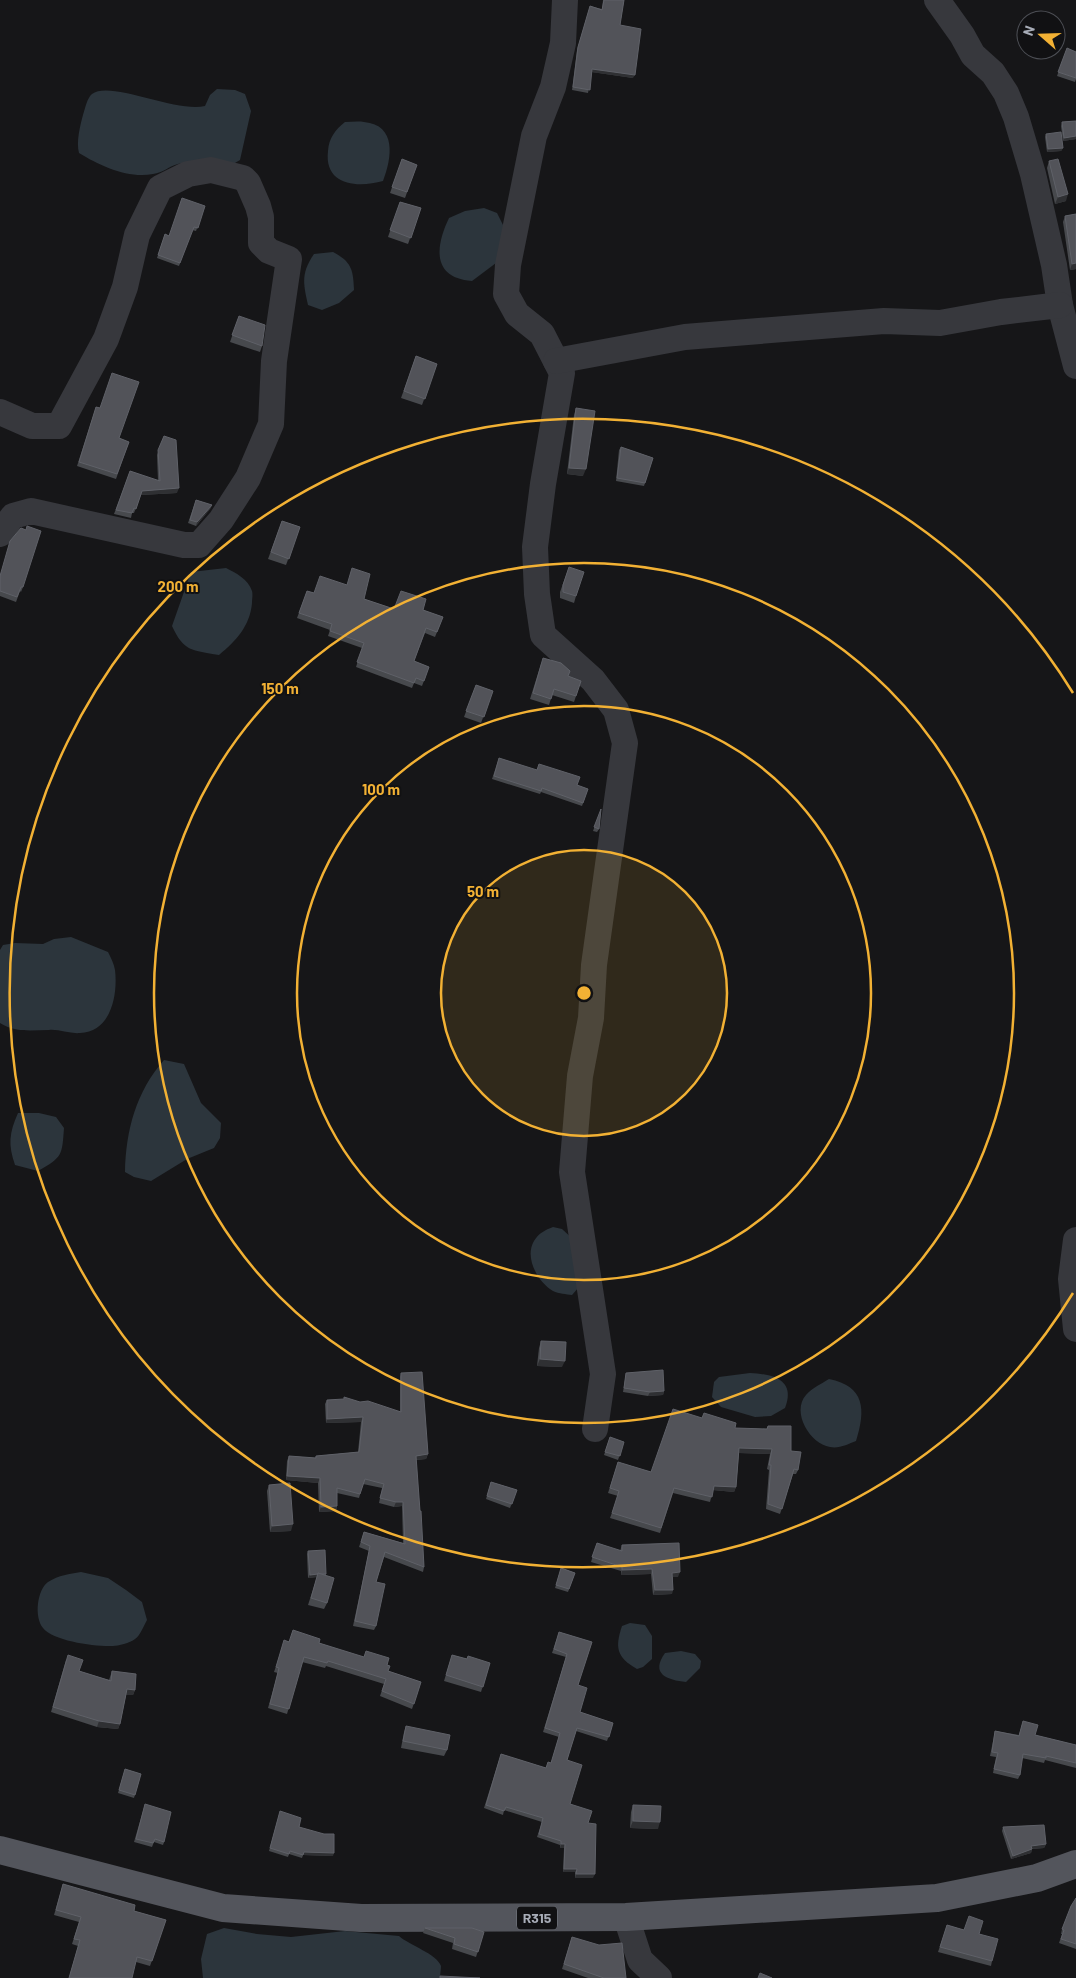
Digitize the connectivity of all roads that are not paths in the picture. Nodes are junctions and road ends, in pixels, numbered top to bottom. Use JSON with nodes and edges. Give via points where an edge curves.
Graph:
{"nodes":[{"id":1,"x":565,"y":0,"type":"edge"},
{"id":2,"x":937,"y":0,"type":"edge"},
{"id":3,"x":1060,"y":305,"type":"junction"},
{"id":4,"x":556,"y":361,"type":"junction"},
{"id":5,"x":1076,"y":366,"type":"edge"},
{"id":6,"x":0,"y":412,"type":"edge"},
{"id":7,"x":0,"y":534,"type":"edge"},
{"id":8,"x":1076,"y":1240,"type":"edge"},
{"id":9,"x":1076,"y":1329,"type":"edge"},
{"id":10,"x":595,"y":1429,"type":"dead end"},
{"id":11,"x":0,"y":1850,"type":"edge"},
{"id":12,"x":1076,"y":1864,"type":"edge"},
{"id":13,"x":626,"y":1917,"type":"junction"},
{"id":14,"x":659,"y":1978,"type":"edge"}],
"edges":[{"from":1,"to":4,"type":"street","via":[[563,43],[553,87],[534,136],[508,265],[506,294],[517,314],[542,334]]},
{"from":2,"to":3,"type":"street","via":[[973,55],[993,73],[1016,117],[1033,174]]},
{"from":3,"to":4,"type":"street","via":[[940,323],[884,321],[685,337]]},
{"from":3,"to":5,"type":"street"},
{"from":4,"to":10,"type":"street","via":[[562,373],[535,547],[543,635],[593,680],[616,710],[625,743],[598,937],[591,1018],[580,1076],[572,1172],[603,1374]]},
{"from":6,"to":7,"type":"street","via":[[32,426],[60,426],[106,339],[125,287],[137,235],[160,188],[188,174],[211,170],[243,178],[248,183],[261,217],[261,243],[289,259],[274,361],[271,424],[248,478],[221,520],[199,545],[184,545],[31,512],[13,516]]},
{"from":8,"to":9,"type":"street","via":[[1071,1279]]},
{"from":11,"to":13,"type":"main road","number":"R315","via":[[223,1908],[361,1918]]},
{"from":12,"to":13,"type":"main road","number":"R315","via":[[1037,1878],[937,1898]]},
{"from":13,"to":14,"type":"street","via":[[640,1960]]}]}
